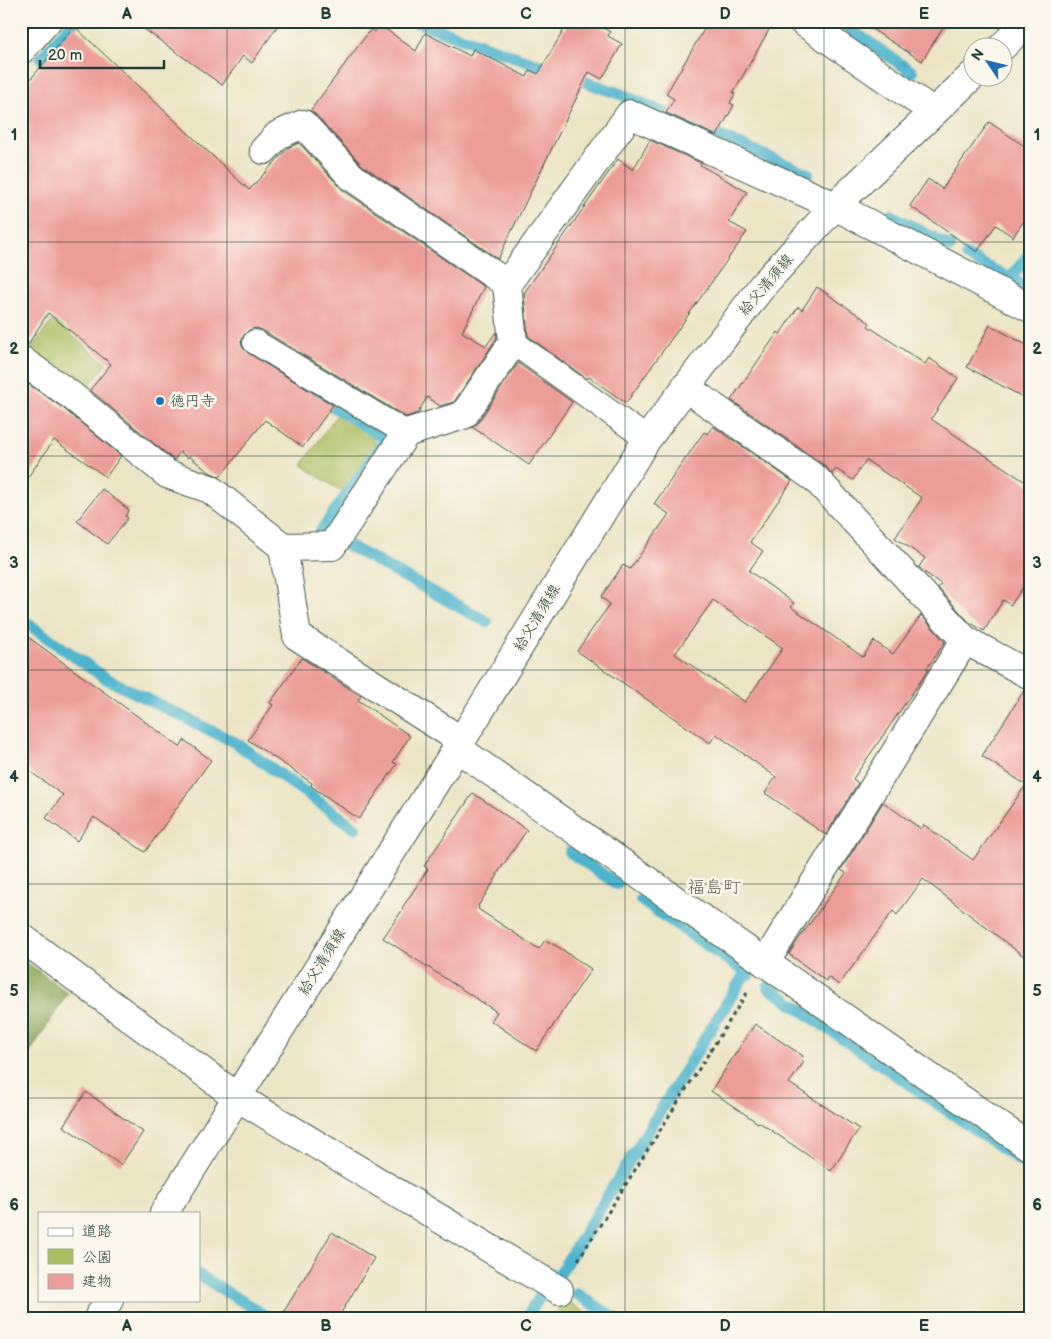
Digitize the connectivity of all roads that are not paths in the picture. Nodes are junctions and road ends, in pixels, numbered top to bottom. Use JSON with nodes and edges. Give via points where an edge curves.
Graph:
{"nodes":[{"id":1,"x":47,"y":21,"type":"edge"},
{"id":2,"x":802,"y":21,"type":"edge"},
{"id":3,"x":1028,"y":21,"type":"edge"},
{"id":4,"x":1011,"y":38,"type":"edge"},
{"id":5,"x":21,"y":50,"type":"edge"},
{"id":6,"x":964,"y":84,"type":"edge"},
{"id":7,"x":934,"y":112,"type":"junction"},
{"id":8,"x":264,"y":150,"type":"dead end"},
{"id":9,"x":835,"y":206,"type":"junction"},
{"id":10,"x":507,"y":284,"type":"junction"},
{"id":11,"x":1030,"y":308,"type":"edge"},
{"id":12,"x":255,"y":342,"type":"dead end"},
{"id":13,"x":513,"y":342,"type":"junction"},
{"id":14,"x":21,"y":360,"type":"edge"},
{"id":15,"x":685,"y":386,"type":"junction"},
{"id":16,"x":406,"y":433,"type":"junction"},
{"id":17,"x":647,"y":439,"type":"junction"},
{"id":18,"x":283,"y":547,"type":"junction"},
{"id":19,"x":965,"y":640,"type":"junction"},
{"id":20,"x":1030,"y":675,"type":"edge"},
{"id":21,"x":459,"y":744,"type":"junction"},
{"id":22,"x":21,"y":938,"type":"edge"},
{"id":23,"x":766,"y":963,"type":"junction"},
{"id":24,"x":237,"y":1097,"type":"junction"},
{"id":25,"x":1030,"y":1147,"type":"edge"},
{"id":26,"x":165,"y":1212,"type":"edge"},
{"id":27,"x":559,"y":1290,"type":"road end"},
{"id":28,"x":108,"y":1302,"type":"edge"},
{"id":29,"x":98,"y":1318,"type":"edge"}],
"edges":[{"from":1,"to":5,"type":"street"},
{"from":2,"to":7,"type":"street"},
{"from":3,"to":4,"type":"street"},
{"from":6,"to":7,"type":"street","name":"給父清須線"},
{"from":7,"to":9,"type":"street","name":"給父清須線"},
{"from":8,"to":10,"type":"street","via":[[278,135],[303,124],[352,177]]},
{"from":9,"to":10,"type":"street","via":[[630,114]]},
{"from":9,"to":11,"type":"street"},
{"from":9,"to":15,"type":"street","name":"給父清須線","via":[[763,285]]},
{"from":10,"to":13,"type":"street"},
{"from":12,"to":16,"type":"lane"},
{"from":13,"to":16,"type":"street","via":[[464,415]]},
{"from":13,"to":17,"type":"lane"},
{"from":14,"to":18,"type":"street","via":[[72,396],[167,474],[210,490]]},
{"from":15,"to":17,"type":"street","name":"給父清須線"},
{"from":15,"to":19,"type":"street","via":[[816,479]]},
{"from":16,"to":18,"type":"street","via":[[332,546]]},
{"from":17,"to":21,"type":"street","name":"給父清須線"},
{"from":18,"to":21,"type":"street","via":[[297,636]]},
{"from":19,"to":20,"type":"street"},
{"from":19,"to":23,"type":"street"},
{"from":21,"to":23,"type":"street"},
{"from":21,"to":24,"type":"street","name":"給父清須線"},
{"from":22,"to":24,"type":"street"},
{"from":23,"to":25,"type":"street"},
{"from":24,"to":26,"type":"street","name":"給父清須線"},
{"from":24,"to":27,"type":"street"},
{"from":28,"to":29,"type":"street"}]}
